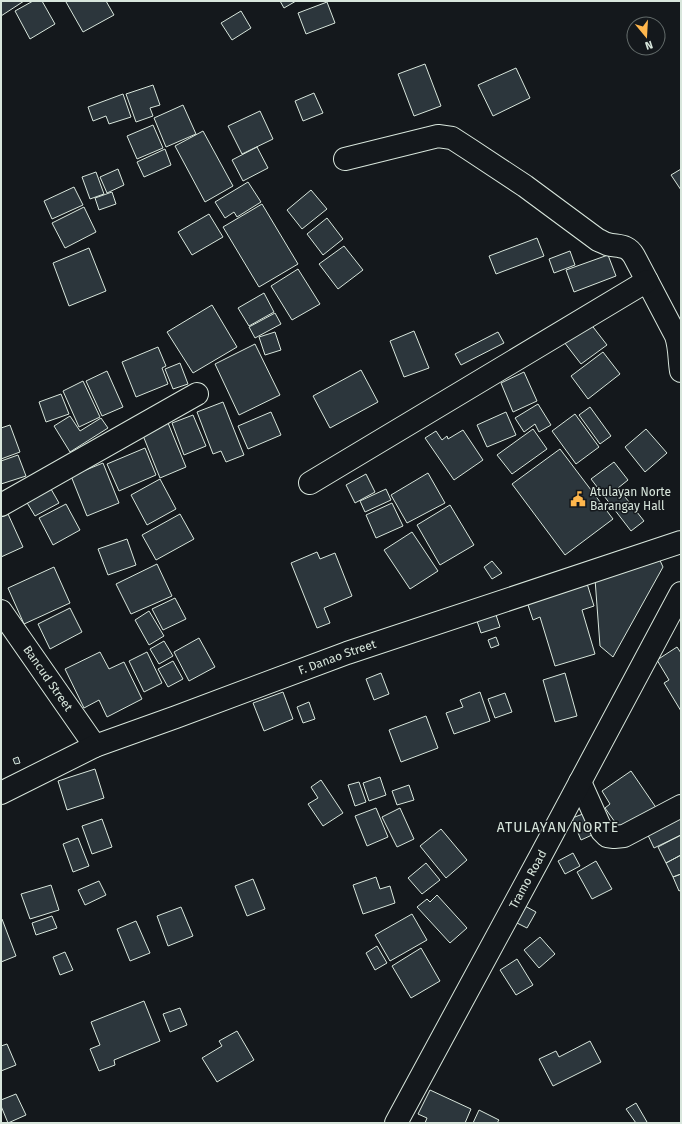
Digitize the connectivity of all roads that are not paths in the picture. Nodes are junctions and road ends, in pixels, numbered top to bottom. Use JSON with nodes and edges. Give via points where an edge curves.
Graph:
{"nodes":[{"id":1,"x":345,"y":159,"type":"dead end"},
{"id":2,"x":647,"y":281,"type":"junction"},
{"id":3,"x":681,"y":371,"type":"edge"},
{"id":4,"x":196,"y":394,"type":"dead end"},
{"id":5,"x":310,"y":484,"type":"dead end"},
{"id":6,"x":1,"y":505,"type":"edge"},
{"id":7,"x":681,"y":542,"type":"edge"},
{"id":8,"x":681,"y":593,"type":"edge"},
{"id":9,"x":1,"y":611,"type":"edge"},
{"id":10,"x":94,"y":746,"type":"junction"},
{"id":11,"x":580,"y":782,"type":"junction"},
{"id":12,"x":1,"y":793,"type":"edge"},
{"id":13,"x":681,"y":806,"type":"edge"},
{"id":14,"x":396,"y":1123,"type":"edge"}],
"edges":[{"from":1,"to":2,"type":"street","via":[[438,136],[452,138],[525,186],[598,240],[628,248]]},
{"from":2,"to":3,"type":"street","via":[[676,336]]},
{"from":2,"to":5,"type":"street"},
{"from":4,"to":6,"type":"street"},
{"from":7,"to":10,"type":"street","name":"F. Danao Street","via":[[347,653]]},
{"from":8,"to":11,"type":"street","name":"Tramo Road"},
{"from":9,"to":10,"type":"street","name":"Bancud Street"},
{"from":10,"to":12,"type":"street","name":"F. Danao Street"},
{"from":11,"to":13,"type":"street","via":[[602,831],[607,836],[624,836]]},
{"from":11,"to":14,"type":"street","name":"Tramo Road"}]}
